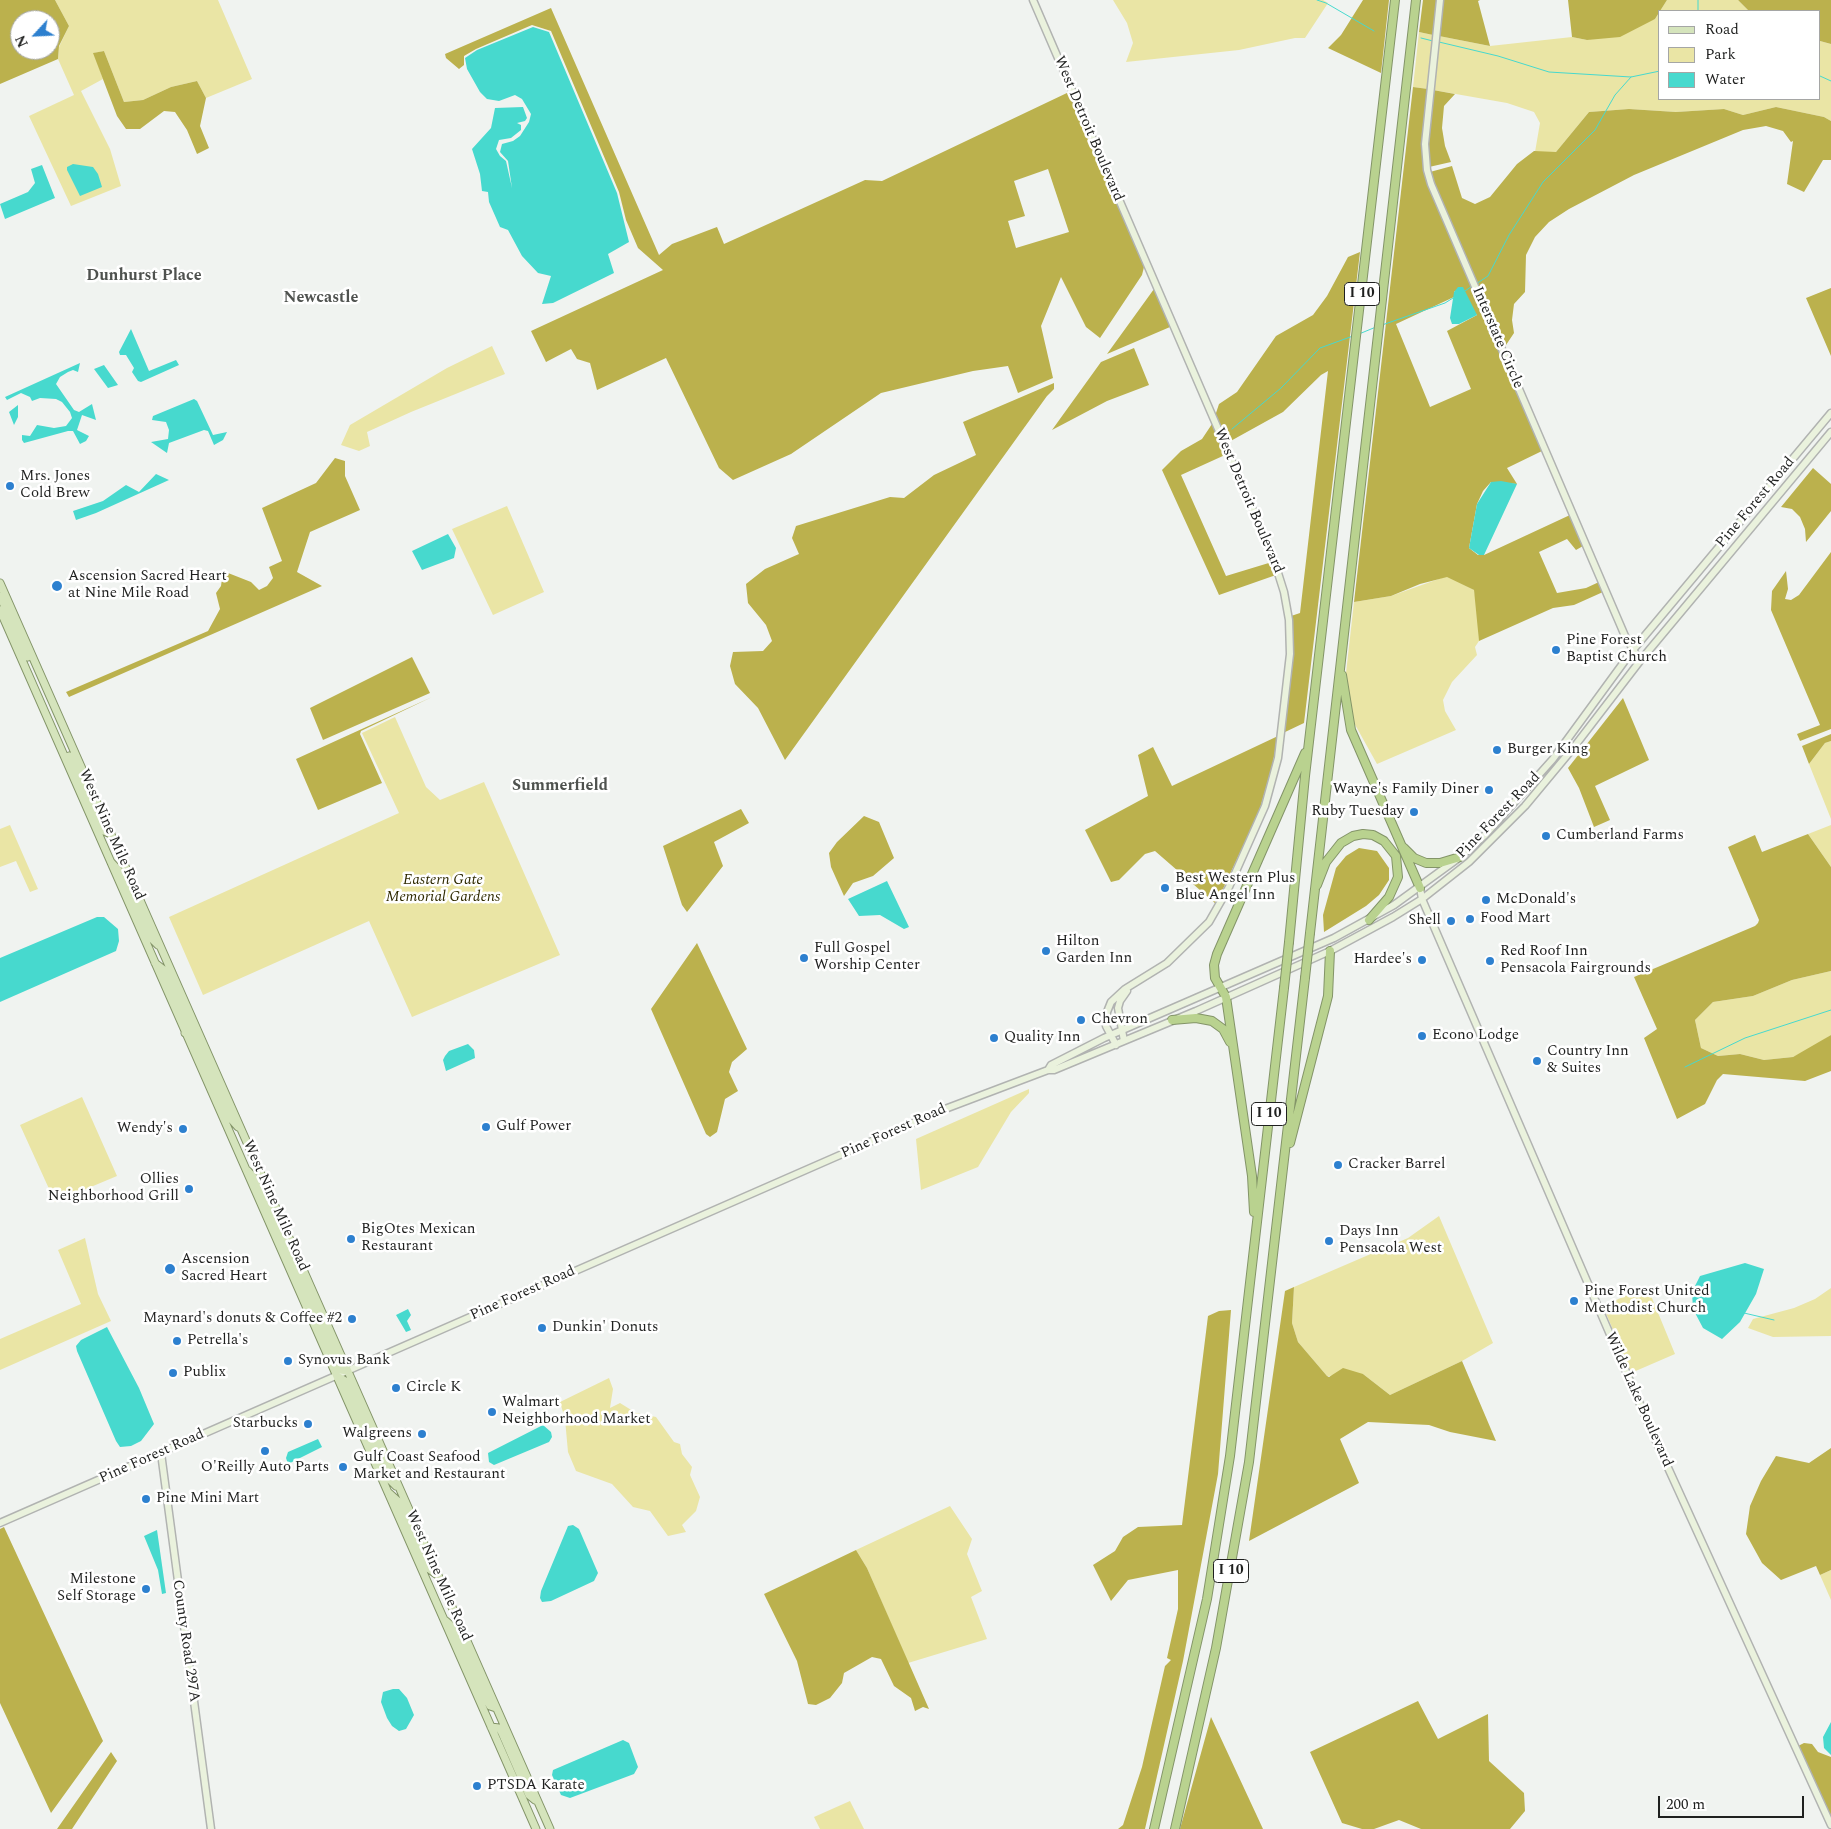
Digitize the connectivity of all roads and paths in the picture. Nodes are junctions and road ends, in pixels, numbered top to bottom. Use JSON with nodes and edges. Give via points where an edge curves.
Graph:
{"nodes":[{"id":1,"x":1033,"y":0,"type":"edge"},
{"id":2,"x":1395,"y":0,"type":"edge"},
{"id":3,"x":1416,"y":0,"type":"edge"},
{"id":4,"x":1440,"y":0,"type":"edge"},
{"id":5,"x":1831,"y":413,"type":"edge"},
{"id":6,"x":1831,"y":432,"type":"edge"},
{"id":7,"x":0,"y":583,"type":"edge"},
{"id":8,"x":0,"y":596,"type":"edge"},
{"id":9,"x":0,"y":610,"type":"edge"},
{"id":10,"x":1632,"y":651,"type":"junction"},
{"id":11,"x":1640,"y":661,"type":"junction"},
{"id":12,"x":1340,"y":663,"type":"junction"},
{"id":13,"x":35,"y":664,"type":"junction"},
{"id":14,"x":1310,"y":737,"type":"junction"},
{"id":15,"x":62,"y":753,"type":"junction"},
{"id":16,"x":111,"y":834,"type":"junction"},
{"id":17,"x":1397,"y":836,"type":"junction"},
{"id":18,"x":1460,"y":857,"type":"junction"},
{"id":19,"x":110,"y":862,"type":"junction"},
{"id":20,"x":1420,"y":888,"type":"junction"},
{"id":21,"x":1314,"y":894,"type":"junction"},
{"id":22,"x":1422,"y":899,"type":"junction"},
{"id":23,"x":1369,"y":920,"type":"junction"},
{"id":24,"x":160,"y":946,"type":"junction"},
{"id":25,"x":1330,"y":951,"type":"junction"},
{"id":26,"x":154,"y":963,"type":"junction"},
{"id":27,"x":1131,"y":986,"type":"junction"},
{"id":28,"x":1220,"y":989,"type":"junction"},
{"id":29,"x":1226,"y":997,"type":"junction"},
{"id":30,"x":1120,"y":1016,"type":"junction"},
{"id":31,"x":1172,"y":1020,"type":"junction"},
{"id":32,"x":1140,"y":1023,"type":"junction"},
{"id":33,"x":1123,"y":1030,"type":"junction"},
{"id":34,"x":185,"y":1033,"type":"junction"},
{"id":35,"x":1110,"y":1036,"type":"junction"},
{"id":36,"x":201,"y":1039,"type":"junction"},
{"id":37,"x":1124,"y":1041,"type":"junction"},
{"id":38,"x":1116,"y":1045,"type":"junction"},
{"id":39,"x":1235,"y":1058,"type":"junction"},
{"id":40,"x":1048,"y":1070,"type":"junction"},
{"id":41,"x":241,"y":1130,"type":"junction"},
{"id":42,"x":1284,"y":1164,"type":"junction"},
{"id":43,"x":243,"y":1165,"type":"junction"},
{"id":44,"x":1255,"y":1240,"type":"junction"},
{"id":45,"x":347,"y":1371,"type":"junction"},
{"id":46,"x":337,"y":1376,"type":"junction"},
{"id":47,"x":161,"y":1453,"type":"junction"},
{"id":48,"x":400,"y":1490,"type":"junction"},
{"id":49,"x":388,"y":1492,"type":"junction"},
{"id":50,"x":0,"y":1523,"type":"edge"},
{"id":51,"x":438,"y":1576,"type":"junction"},
{"id":52,"x":444,"y":1619,"type":"junction"},
{"id":53,"x":496,"y":1708,"type":"junction"},
{"id":54,"x":491,"y":1726,"type":"junction"},
{"id":55,"x":539,"y":1804,"type":"junction"},
{"id":56,"x":1831,"y":1824,"type":"edge"},
{"id":57,"x":211,"y":1829,"type":"edge"},
{"id":58,"x":536,"y":1829,"type":"edge"},
{"id":59,"x":550,"y":1829,"type":"edge"},
{"id":60,"x":1154,"y":1829,"type":"edge"},
{"id":61,"x":1175,"y":1829,"type":"edge"}],
"edges":[{"from":1,"to":27,"type":"street","name":"West Detroit Boulevard","via":[[1272,554],[1289,620],[1290,654],[1278,758],[1265,806],[1229,887],[1208,922],[1168,963]]},
{"from":2,"to":14,"type":"highway","number":"I 10"},
{"from":3,"to":12,"type":"highway","number":"I 10"},
{"from":4,"to":10,"type":"street","name":"Interstate Circle","via":[[1425,144],[1430,184]]},
{"from":5,"to":10,"type":"street","name":"Pine Forest Road"},
{"from":6,"to":11,"type":"street","name":"Pine Forest Road"},
{"from":7,"to":13,"type":"main road","name":"West Nine Mile Road"},
{"from":8,"to":13,"type":"main road","via":[[29,660]]},
{"from":9,"to":15,"type":"main road","name":"West Nine Mile Road"},
{"from":10,"to":11,"type":"street","name":"Interstate Circle"},
{"from":10,"to":18,"type":"street","name":"Pine Forest Road","via":[[1553,759],[1486,834]]},
{"from":11,"to":22,"type":"street","name":"Pine Forest Road","via":[[1521,811],[1469,862]]},
{"from":12,"to":17,"type":"highway","via":[[1352,730]]},
{"from":12,"to":21,"type":"highway","number":"I 10"},
{"from":13,"to":16,"type":"main road","name":"West Nine Mile Road"},
{"from":14,"to":28,"type":"highway","via":[[1215,959],[1214,972]]},
{"from":14,"to":44,"type":"highway","number":"I 10","bridge":true},
{"from":15,"to":16,"type":"main road","via":[[68,755],[104,830]]},
{"from":15,"to":19,"type":"main road","name":"West Nine Mile Road"},
{"from":16,"to":24,"type":"main road","name":"West Nine Mile Road"},
{"from":17,"to":18,"type":"highway","via":[[1409,854],[1423,862],[1440,863]]},
{"from":17,"to":20,"type":"highway"},
{"from":18,"to":20,"type":"street","name":"Pine Forest Road"},
{"from":19,"to":24,"type":"main road","via":[[123,874],[149,936]]},
{"from":19,"to":26,"type":"main road","name":"West Nine Mile Road"},
{"from":20,"to":22,"type":"street","name":"Wilde Lake Boulevard"},
{"from":20,"to":23,"type":"street","name":"Pine Forest Road"},
{"from":21,"to":23,"type":"highway","via":[[1326,862],[1341,842],[1360,835],[1379,838],[1395,853],[1399,872],[1389,897]]},
{"from":21,"to":42,"type":"highway","number":"I 10","bridge":true},
{"from":22,"to":25,"type":"street","name":"Pine Forest Road"},
{"from":22,"to":56,"type":"street","name":"Wilde Lake Boulevard","via":[[1658,1448]]},
{"from":23,"to":28,"type":"street","name":"Pine Forest Road"},
{"from":24,"to":36,"type":"main road","name":"West Nine Mile Road"},
{"from":25,"to":29,"type":"street","name":"Pine Forest Road"},
{"from":25,"to":42,"type":"highway","via":[[1328,996]]},
{"from":26,"to":34,"type":"main road","name":"West Nine Mile Road"},
{"from":26,"to":36,"type":"main road","via":[[164,970],[190,1028]]},
{"from":27,"to":30,"type":"street","name":"West Detroit Boulevard","via":[[1119,1003]]},
{"from":27,"to":35,"type":"street","name":"West Detroit Boulevard","via":[[1117,995],[1108,1008],[1106,1026]]},
{"from":28,"to":29,"type":"highway"},
{"from":28,"to":32,"type":"street","name":"Pine Forest Road"},
{"from":29,"to":31,"type":"street","name":"Pine Forest Road"},
{"from":29,"to":39,"type":"highway"},
{"from":30,"to":32,"type":"street","via":[[1131,1024]]},
{"from":30,"to":33,"type":"street","name":"West Detroit Boulevard"},
{"from":31,"to":37,"type":"street","name":"Pine Forest Road"},
{"from":31,"to":39,"type":"highway","via":[[1196,1018],[1212,1021],[1228,1036]]},
{"from":32,"to":33,"type":"street","name":"Pine Forest Road"},
{"from":33,"to":35,"type":"street","name":"Pine Forest Road"},
{"from":33,"to":37,"type":"street","name":"West Detroit Boulevard"},
{"from":34,"to":41,"type":"main road","via":[[196,1041],[230,1118]]},
{"from":34,"to":43,"type":"main road","name":"West Nine Mile Road"},
{"from":35,"to":38,"type":"street","name":"West Detroit Boulevard"},
{"from":35,"to":40,"type":"street","name":"Pine Forest Road","via":[[1051,1065]]},
{"from":36,"to":41,"type":"main road","name":"West Nine Mile Road"},
{"from":37,"to":38,"type":"street","name":"Pine Forest Road"},
{"from":38,"to":40,"type":"street","name":"Pine Forest Road"},
{"from":39,"to":44,"type":"highway","via":[[1252,1176]]},
{"from":40,"to":45,"type":"street","name":"Pine Forest Road","via":[[945,1109]]},
{"from":41,"to":45,"type":"main road","name":"West Nine Mile Road"},
{"from":42,"to":61,"type":"highway","number":"I 10","via":[[1242,1509],[1216,1648]]},
{"from":43,"to":45,"type":"main road","via":[[257,1181],[337,1363],[341,1370]]},
{"from":43,"to":46,"type":"main road","name":"West Nine Mile Road"},
{"from":44,"to":60,"type":"highway","number":"I 10","via":[[1215,1554]]},
{"from":45,"to":46,"type":"street","name":"Pine Forest Road"},
{"from":45,"to":48,"type":"main road","name":"West Nine Mile Road"},
{"from":46,"to":47,"type":"street","name":"Pine Forest Road"},
{"from":46,"to":48,"type":"main road","via":[[346,1382],[389,1478]]},
{"from":46,"to":49,"type":"main road","name":"West Nine Mile Road"},
{"from":47,"to":50,"type":"street","name":"Pine Forest Road"},
{"from":47,"to":57,"type":"street","name":"County Road 297A"},
{"from":48,"to":51,"type":"main road","name":"West Nine Mile Road"},
{"from":49,"to":51,"type":"main road","via":[[398,1501],[429,1569]]},
{"from":49,"to":52,"type":"main road","name":"West Nine Mile Road"},
{"from":51,"to":53,"type":"main road","name":"West Nine Mile Road"},
{"from":52,"to":53,"type":"main road","via":[[456,1630],[486,1700]]},
{"from":52,"to":54,"type":"main road","name":"West Nine Mile Road"},
{"from":53,"to":55,"type":"main road","name":"West Nine Mile Road"},
{"from":54,"to":55,"type":"main road","via":[[498,1728],[529,1795]]},
{"from":54,"to":58,"type":"main road","name":"West Nine Mile Road"},
{"from":55,"to":59,"type":"main road","name":"West Nine Mile Road"}]}
